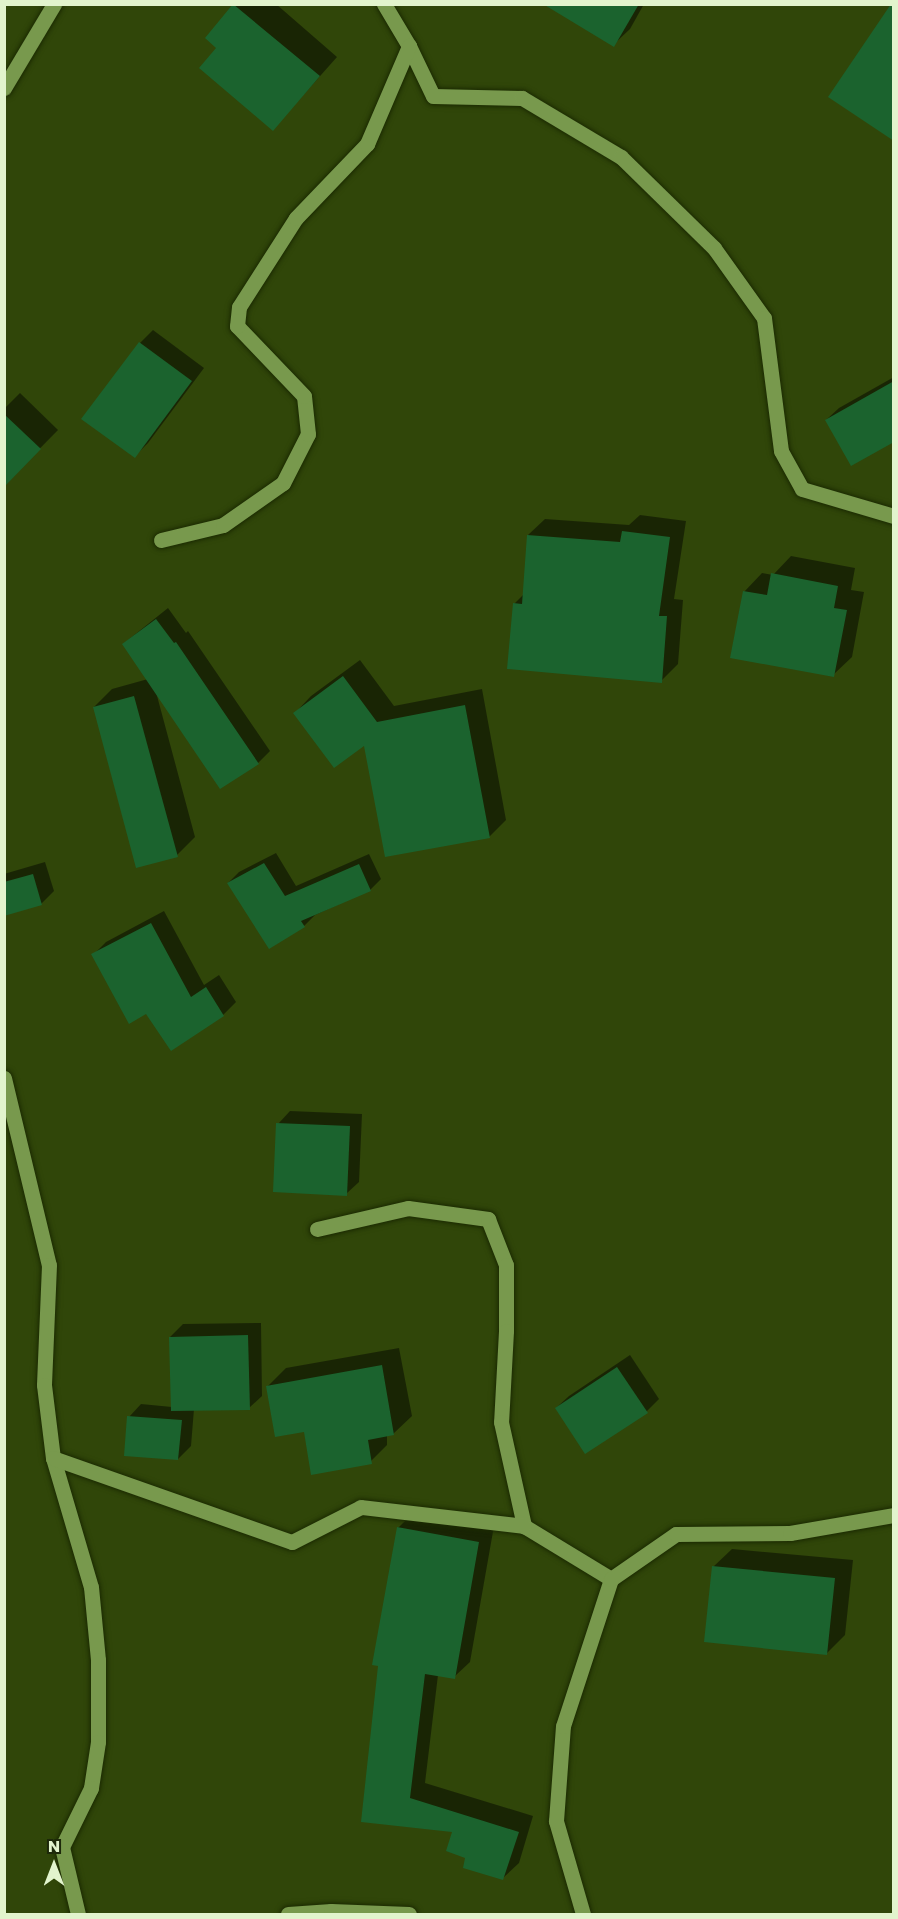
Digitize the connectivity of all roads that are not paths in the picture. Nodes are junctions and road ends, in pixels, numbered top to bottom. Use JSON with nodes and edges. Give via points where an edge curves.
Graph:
{"nodes":[{"id":1,"x":54,"y":4,"type":"edge"},
{"id":2,"x":384,"y":4,"type":"edge"},
{"id":3,"x":409,"y":46,"type":"junction"},
{"id":4,"x":4,"y":88,"type":"edge"},
{"id":5,"x":894,"y":516,"type":"edge"},
{"id":6,"x":161,"y":540,"type":"dead end"},
{"id":7,"x":4,"y":1078,"type":"edge"},
{"id":8,"x":317,"y":1229,"type":"dead end"},
{"id":9,"x":52,"y":1458,"type":"junction"},
{"id":10,"x":894,"y":1515,"type":"edge"},
{"id":11,"x":524,"y":1526,"type":"junction"},
{"id":12,"x":611,"y":1579,"type":"junction"},
{"id":13,"x":78,"y":1914,"type":"edge"},
{"id":14,"x":288,"y":1914,"type":"edge"},
{"id":15,"x":409,"y":1914,"type":"edge"},
{"id":16,"x":584,"y":1914,"type":"edge"}],
"edges":[{"from":1,"to":4,"type":"street"},
{"from":2,"to":3,"type":"street"},
{"from":3,"to":5,"type":"street","via":[[433,96],[522,98],[621,158],[638,174],[714,248],[764,318],[781,452],[802,489]]},
{"from":3,"to":6,"type":"street","via":[[367,144],[296,218],[239,307],[237,326],[304,396],[308,434],[283,483],[223,525]]},
{"from":7,"to":9,"type":"street","via":[[49,1265],[44,1385]]},
{"from":8,"to":11,"type":"street","via":[[408,1208],[488,1219],[506,1265],[501,1422]]},
{"from":9,"to":11,"type":"street","via":[[292,1542],[361,1507]]},
{"from":9,"to":13,"type":"street","via":[[91,1587],[98,1660],[98,1742],[91,1788],[62,1847]]},
{"from":10,"to":12,"type":"street","via":[[790,1533],[676,1534]]},
{"from":11,"to":12,"type":"street"},
{"from":12,"to":16,"type":"street","via":[[563,1726],[556,1821]]},
{"from":14,"to":15,"type":"street"}]}
